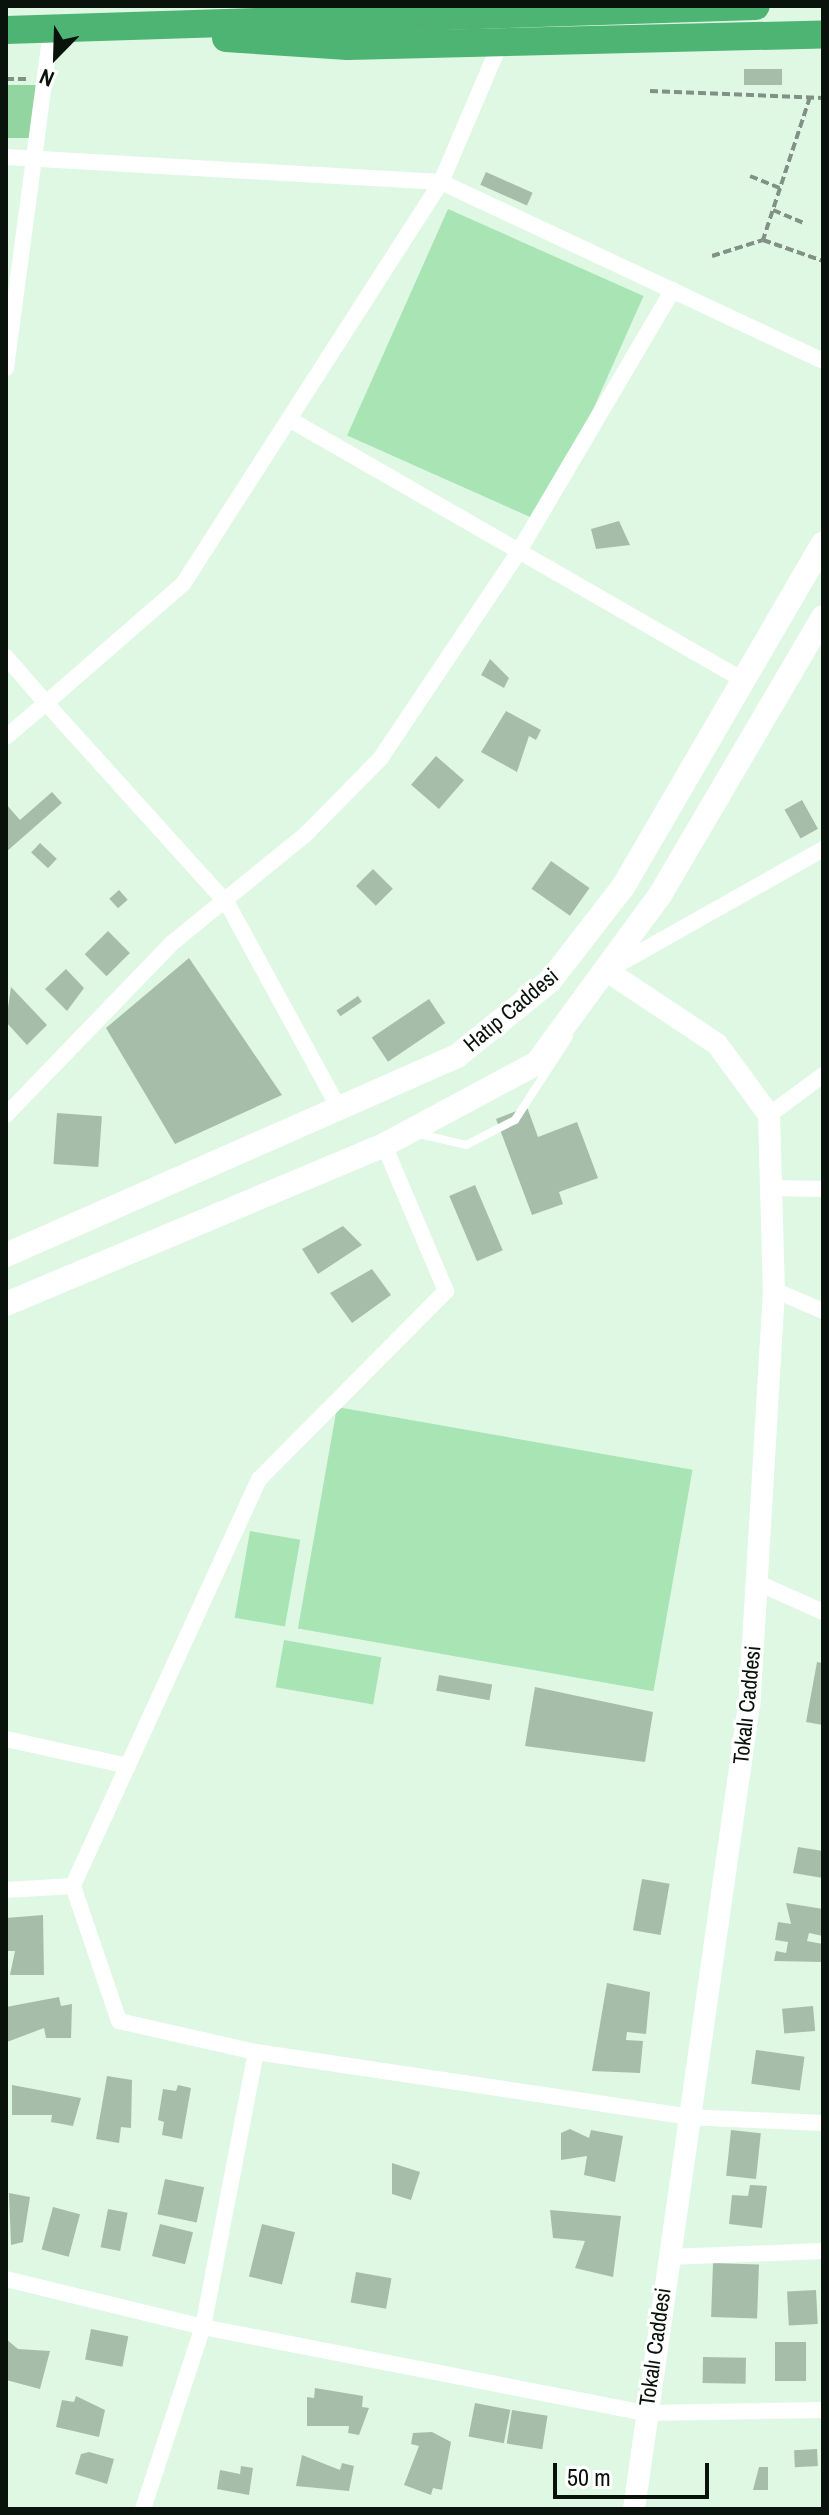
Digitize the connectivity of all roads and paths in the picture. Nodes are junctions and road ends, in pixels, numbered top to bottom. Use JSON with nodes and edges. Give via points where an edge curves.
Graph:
{"nodes":[{"id":1,"x":756,"y":6,"type":"edge"},
{"id":2,"x":98,"y":29,"type":"junction"},
{"id":3,"x":6,"y":30,"type":"edge"},
{"id":4,"x":51,"y":30,"type":"junction"},
{"id":5,"x":819,"y":36,"type":"edge"},
{"id":6,"x":500,"y":44,"type":"junction"},
{"id":7,"x":650,"y":91,"type":"dead end"},
{"id":8,"x":810,"y":97,"type":"junction"},
{"id":9,"x":823,"y":98,"type":"edge"},
{"id":10,"x":6,"y":157,"type":"edge"},
{"id":11,"x":34,"y":159,"type":"junction"},
{"id":12,"x":750,"y":176,"type":"dead end"},
{"id":13,"x":441,"y":182,"type":"junction"},
{"id":14,"x":780,"y":188,"type":"junction"},
{"id":15,"x":773,"y":210,"type":"junction"},
{"id":16,"x":803,"y":223,"type":"dead end"},
{"id":17,"x":763,"y":240,"type":"junction"},
{"id":18,"x":712,"y":256,"type":"dead end"},
{"id":19,"x":823,"y":261,"type":"edge"},
{"id":20,"x":673,"y":290,"type":"junction"},
{"id":21,"x":823,"y":361,"type":"edge"},
{"id":22,"x":6,"y":368,"type":"edge"},
{"id":23,"x":289,"y":419,"type":"junction"},
{"id":24,"x":823,"y":544,"type":"edge"},
{"id":25,"x":519,"y":551,"type":"junction"},
{"id":26,"x":823,"y":617,"type":"edge"},
{"id":27,"x":6,"y":657,"type":"edge"},
{"id":28,"x":743,"y":680,"type":"junction"},
{"id":29,"x":46,"y":703,"type":"junction"},
{"id":30,"x":6,"y":737,"type":"edge"},
{"id":31,"x":823,"y":849,"type":"edge"},
{"id":32,"x":227,"y":903,"type":"junction"},
{"id":33,"x":577,"y":949,"type":"junction"},
{"id":34,"x":607,"y":971,"type":"junction"},
{"id":35,"x":823,"y":1075,"type":"edge"},
{"id":36,"x":340,"y":1110,"type":"junction"},
{"id":37,"x":6,"y":1115,"type":"edge"},
{"id":38,"x":769,"y":1115,"type":"junction"},
{"id":39,"x":410,"y":1132,"type":"junction"},
{"id":40,"x":384,"y":1145,"type":"junction"},
{"id":41,"x":769,"y":1188,"type":"junction"},
{"id":42,"x":823,"y":1189,"type":"edge"},
{"id":43,"x":6,"y":1255,"type":"edge"},
{"id":44,"x":774,"y":1290,"type":"junction"},
{"id":45,"x":6,"y":1304,"type":"edge"},
{"id":46,"x":823,"y":1311,"type":"edge"},
{"id":47,"x":758,"y":1583,"type":"junction"},
{"id":48,"x":823,"y":1612,"type":"edge"},
{"id":49,"x":6,"y":1739,"type":"edge"},
{"id":50,"x":128,"y":1766,"type":"junction"},
{"id":51,"x":73,"y":1886,"type":"junction"},
{"id":52,"x":6,"y":1890,"type":"edge"},
{"id":53,"x":256,"y":2052,"type":"junction"},
{"id":54,"x":689,"y":2117,"type":"junction"},
{"id":55,"x":823,"y":2123,"type":"edge"},
{"id":56,"x":823,"y":2251,"type":"edge"},
{"id":57,"x":668,"y":2257,"type":"junction"},
{"id":58,"x":6,"y":2279,"type":"edge"},
{"id":59,"x":203,"y":2327,"type":"junction"},
{"id":60,"x":823,"y":2410,"type":"edge"},
{"id":61,"x":645,"y":2413,"type":"junction"},
{"id":62,"x":143,"y":2509,"type":"edge"},
{"id":63,"x":634,"y":2509,"type":"edge"}],
"edges":[{"from":1,"to":2,"type":"highway"},
{"from":2,"to":4,"type":"highway"},
{"from":2,"to":6,"type":"highway","via":[[348,46]]},
{"from":3,"to":4,"type":"highway"},
{"from":4,"to":11,"type":"street"},
{"from":5,"to":6,"type":"highway"},
{"from":6,"to":13,"type":"street"},
{"from":7,"to":8,"type":"path"},
{"from":8,"to":9,"type":"path"},
{"from":8,"to":14,"type":"path"},
{"from":10,"to":11,"type":"street"},
{"from":11,"to":13,"type":"street"},
{"from":11,"to":22,"type":"street"},
{"from":12,"to":14,"type":"path"},
{"from":13,"to":20,"type":"street"},
{"from":13,"to":23,"type":"street"},
{"from":14,"to":15,"type":"path"},
{"from":15,"to":16,"type":"path"},
{"from":15,"to":17,"type":"path"},
{"from":17,"to":18,"type":"path"},
{"from":17,"to":19,"type":"path"},
{"from":20,"to":21,"type":"street"},
{"from":20,"to":25,"type":"street"},
{"from":23,"to":25,"type":"street"},
{"from":23,"to":29,"type":"street","via":[[183,584]]},
{"from":24,"to":28,"type":"main road","name":"Hatıp Caddesi"},
{"from":25,"to":28,"type":"street"},
{"from":25,"to":32,"type":"street","via":[[380,759]]},
{"from":26,"to":34,"type":"main road","name":"Hatıp Caddesi","via":[[660,895]]},
{"from":27,"to":29,"type":"street"},
{"from":28,"to":33,"type":"main road","name":"Hatıp Caddesi","via":[[623,887]]},
{"from":29,"to":30,"type":"street"},
{"from":29,"to":32,"type":"street"},
{"from":31,"to":34,"type":"street"},
{"from":32,"to":36,"type":"street"},
{"from":32,"to":37,"type":"street","via":[[172,943]]},
{"from":33,"to":34,"type":"main road"},
{"from":33,"to":36,"type":"main road","name":"Hatıp Caddesi","via":[[550,981],[457,1056]]},
{"from":34,"to":38,"type":"street","via":[[717,1044]]},
{"from":34,"to":39,"type":"main road","name":"Hatıp Caddesi","via":[[537,1063]]},
{"from":34,"to":39,"type":"lane","via":[[515,1120],[466,1145]]},
{"from":35,"to":38,"type":"street"},
{"from":36,"to":43,"type":"main road","name":"Hatıp Caddesi"},
{"from":38,"to":41,"type":"street","name":"Tokalı Caddesi"},
{"from":39,"to":40,"type":"main road","name":"Hatıp Caddesi"},
{"from":40,"to":45,"type":"main road","name":"Hatıp Caddesi"},
{"from":40,"to":50,"type":"street","via":[[446,1291],[259,1479]]},
{"from":41,"to":42,"type":"street"},
{"from":41,"to":44,"type":"street","name":"Tokalı Caddesi"},
{"from":44,"to":46,"type":"street"},
{"from":44,"to":47,"type":"street","name":"Tokalı Caddesi"},
{"from":47,"to":48,"type":"street"},
{"from":47,"to":54,"type":"street","name":"Tokalı Caddesi","via":[[749,1705]]},
{"from":49,"to":50,"type":"street"},
{"from":50,"to":51,"type":"street"},
{"from":51,"to":52,"type":"street"},
{"from":51,"to":53,"type":"street","via":[[119,2021]]},
{"from":53,"to":54,"type":"street"},
{"from":53,"to":59,"type":"street"},
{"from":54,"to":55,"type":"street"},
{"from":54,"to":57,"type":"street","name":"Tokalı Caddesi"},
{"from":56,"to":57,"type":"street"},
{"from":57,"to":61,"type":"street","name":"Tokalı Caddesi"},
{"from":58,"to":59,"type":"street"},
{"from":59,"to":61,"type":"street"},
{"from":59,"to":62,"type":"street"},
{"from":60,"to":61,"type":"street"},
{"from":61,"to":63,"type":"street","name":"Tokalı Caddesi"}]}
